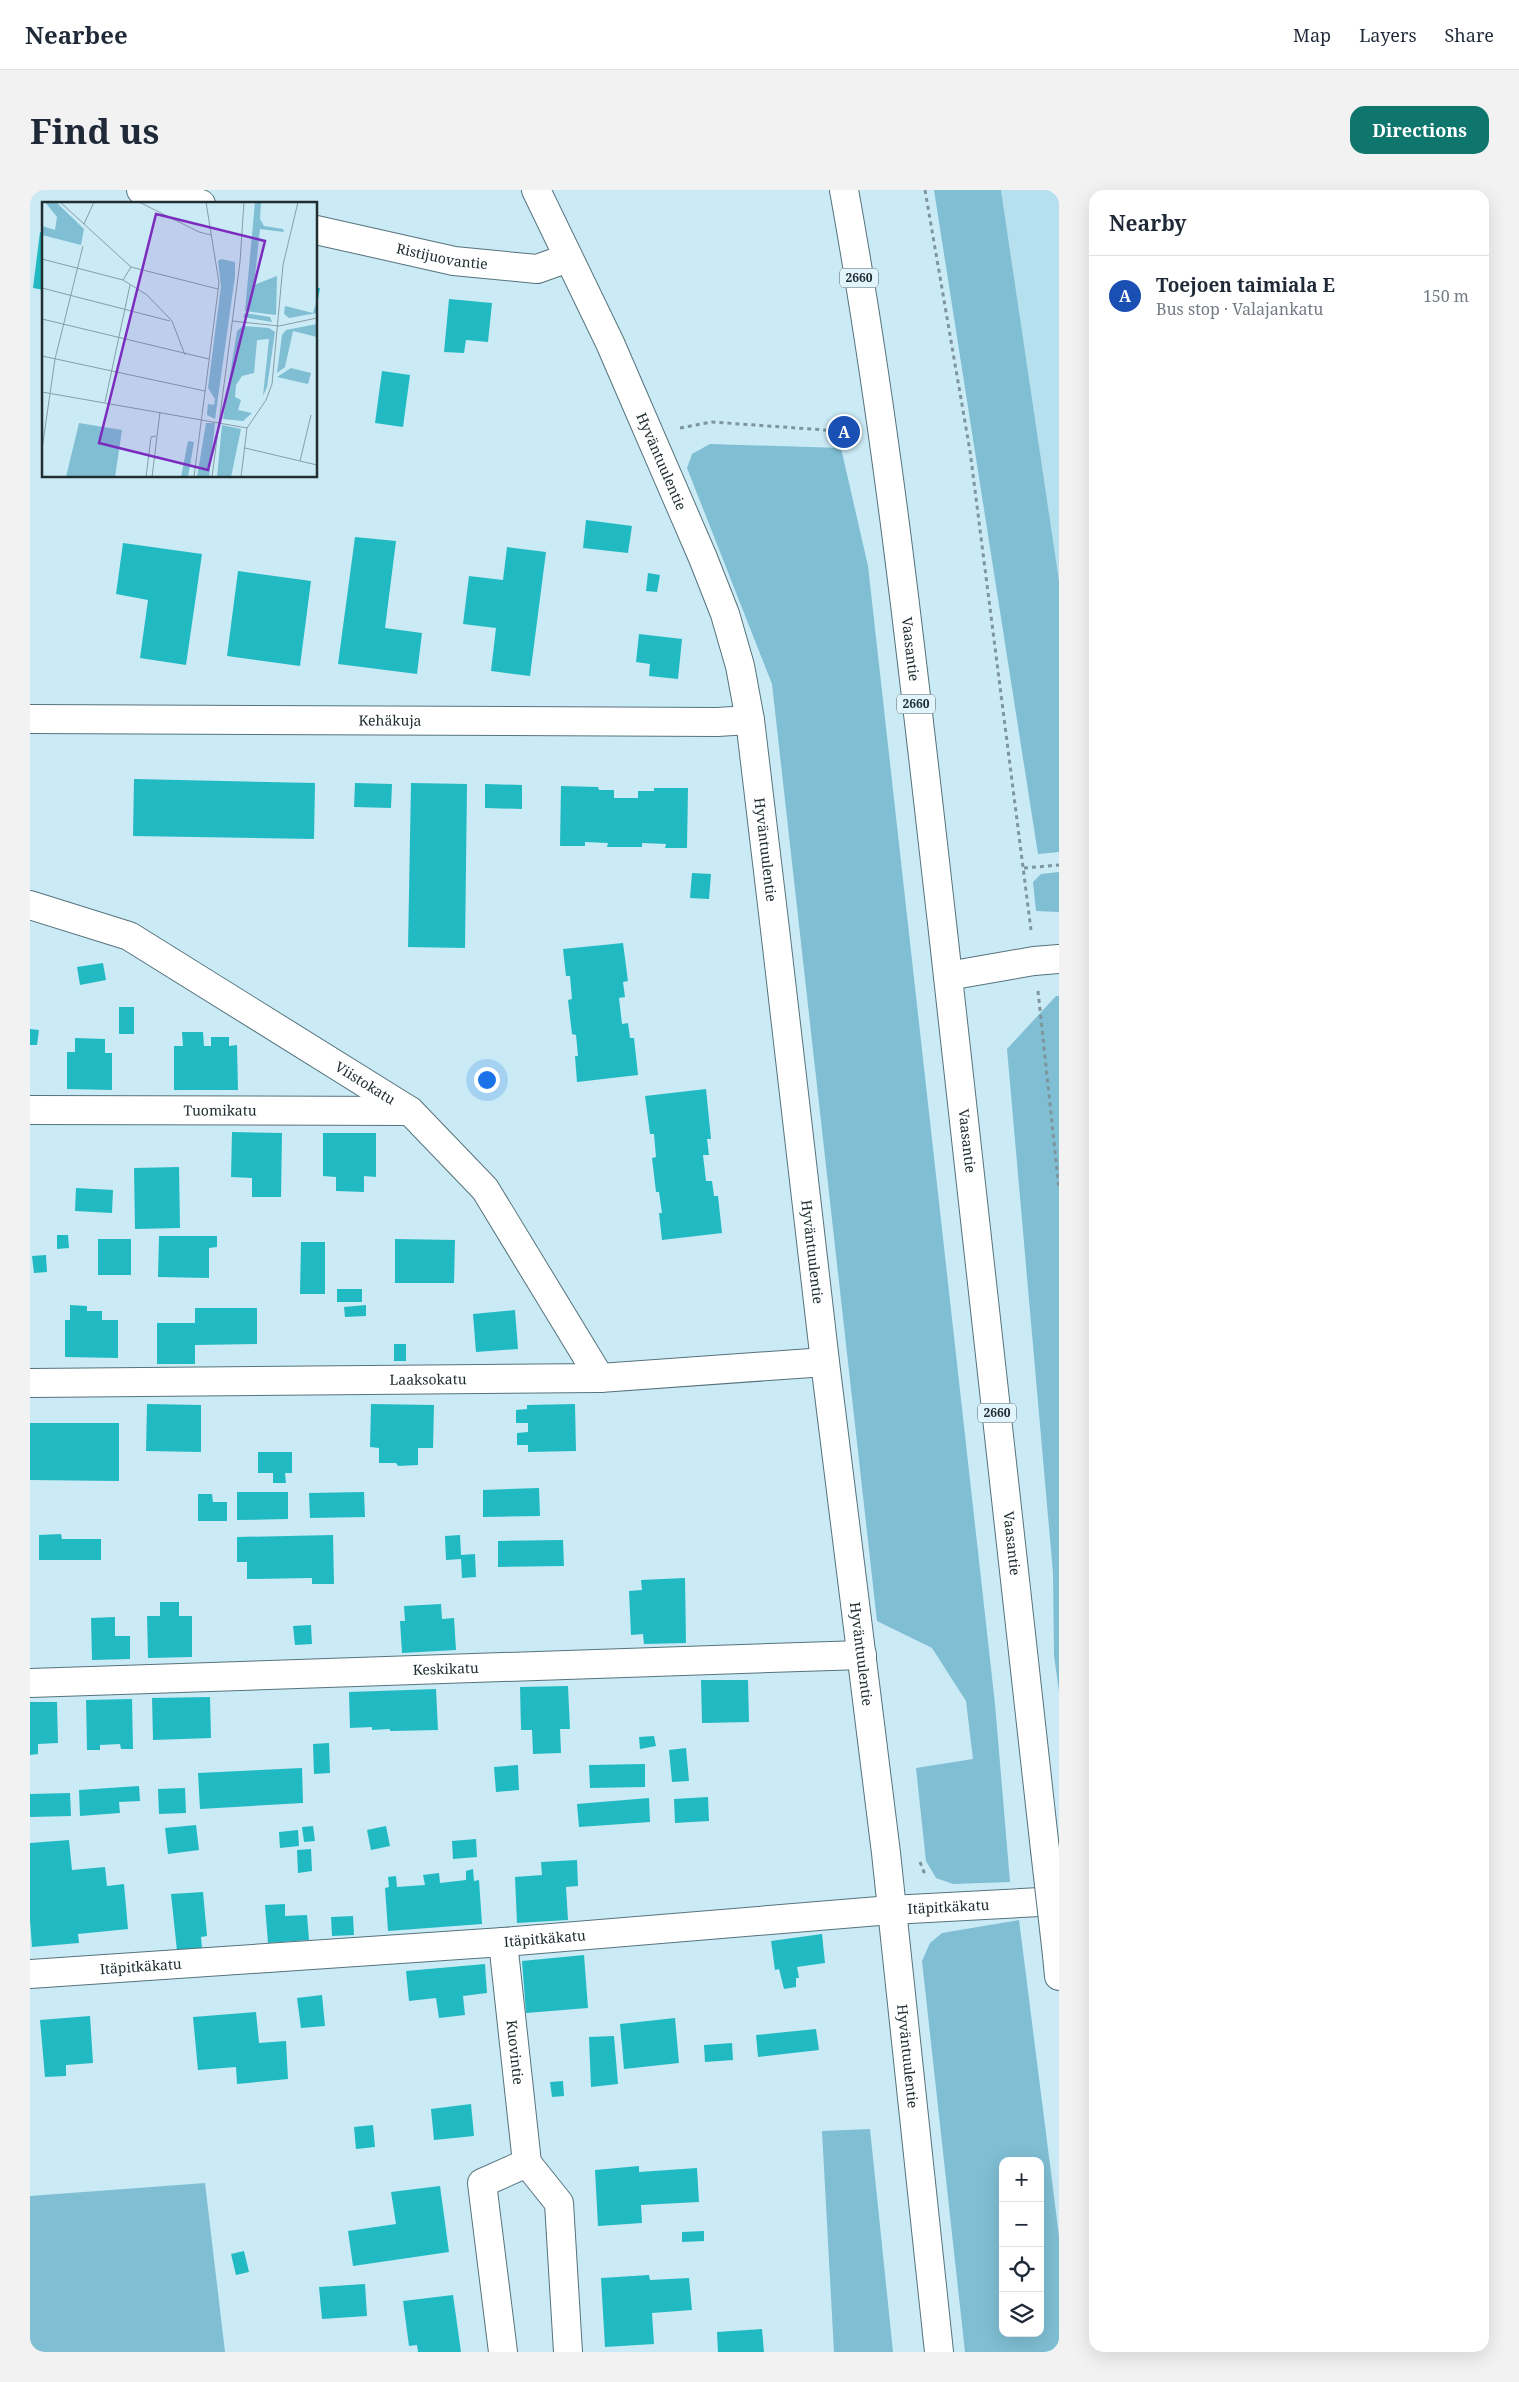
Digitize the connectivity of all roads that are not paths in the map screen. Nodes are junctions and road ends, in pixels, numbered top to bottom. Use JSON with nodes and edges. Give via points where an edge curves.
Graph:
{"nodes":[{"id":1,"x":141,"y":190,"type":"edge"},
{"id":2,"x":536,"y":190,"type":"edge"},
{"id":3,"x":844,"y":190,"type":"edge"},
{"id":4,"x":192,"y":202,"type":"edge"},
{"id":5,"x":318,"y":230,"type":"edge"},
{"id":6,"x":568,"y":258,"type":"junction"},
{"id":7,"x":30,"y":719,"type":"edge"},
{"id":8,"x":750,"y":720,"type":"junction"},
{"id":9,"x":30,"y":905,"type":"edge"},
{"id":10,"x":1047,"y":960,"type":"edge"},
{"id":11,"x":948,"y":976,"type":"junction"},
{"id":12,"x":30,"y":1110,"type":"edge"},
{"id":13,"x":410,"y":1111,"type":"junction"},
{"id":14,"x":825,"y":1362,"type":"junction"},
{"id":15,"x":600,"y":1378,"type":"junction"},
{"id":16,"x":30,"y":1383,"type":"edge"},
{"id":17,"x":862,"y":1655,"type":"junction"},
{"id":18,"x":30,"y":1683,"type":"edge"},
{"id":19,"x":1059,"y":1901,"type":"edge"},
{"id":20,"x":891,"y":1910,"type":"junction"},
{"id":21,"x":503,"y":1942,"type":"junction"},
{"id":22,"x":1058,"y":1966,"type":"edge"},
{"id":23,"x":30,"y":1974,"type":"edge"},
{"id":24,"x":527,"y":2162,"type":"junction"},
{"id":25,"x":504,"y":2352,"type":"edge"},
{"id":26,"x":568,"y":2352,"type":"edge"},
{"id":27,"x":939,"y":2352,"type":"edge"}],
"edges":[{"from":1,"to":4,"type":"street"},
{"from":2,"to":6,"type":"street","name":"Hyväntuulentie"},
{"from":3,"to":11,"type":"street","name":"Vaasantie","number":"2660","via":[[883,432]]},
{"from":5,"to":6,"type":"street","name":"Ristijuovantie","via":[[454,261],[537,269]]},
{"from":6,"to":8,"type":"street","name":"Hyväntuulentie","via":[[650,433],[724,614],[740,666]]},
{"from":7,"to":8,"type":"street","name":"Kehäkuja"},
{"from":8,"to":14,"type":"street","name":"Hyväntuulentie"},
{"from":9,"to":13,"type":"street","name":"Viistokatu","via":[[129,936]]},
{"from":10,"to":11,"type":"street"},
{"from":11,"to":22,"type":"street","name":"Vaasantie","number":"2660","bridge":true},
{"from":12,"to":13,"type":"street","name":"Tuomikatu"},
{"from":13,"to":15,"type":"street","name":"Viistokatu","via":[[485,1188]]},
{"from":14,"to":15,"type":"street","name":"Laaksokatu"},
{"from":14,"to":17,"type":"street","name":"Hyväntuulentie"},
{"from":15,"to":16,"type":"street","name":"Laaksokatu"},
{"from":17,"to":18,"type":"street","name":"Keskikatu"},
{"from":17,"to":20,"type":"street","name":"Hyväntuulentie"},
{"from":19,"to":20,"type":"street","name":"Itäpitkäkatu"},
{"from":20,"to":21,"type":"street","name":"Itäpitkäkatu"},
{"from":20,"to":27,"type":"street","name":"Hyväntuulentie"},
{"from":21,"to":23,"type":"street","name":"Itäpitkäkatu"},
{"from":21,"to":24,"type":"street","name":"Kuovintie"},
{"from":24,"to":25,"type":"street","via":[[482,2183]]},
{"from":24,"to":26,"type":"street","via":[[559,2203]]}]}
